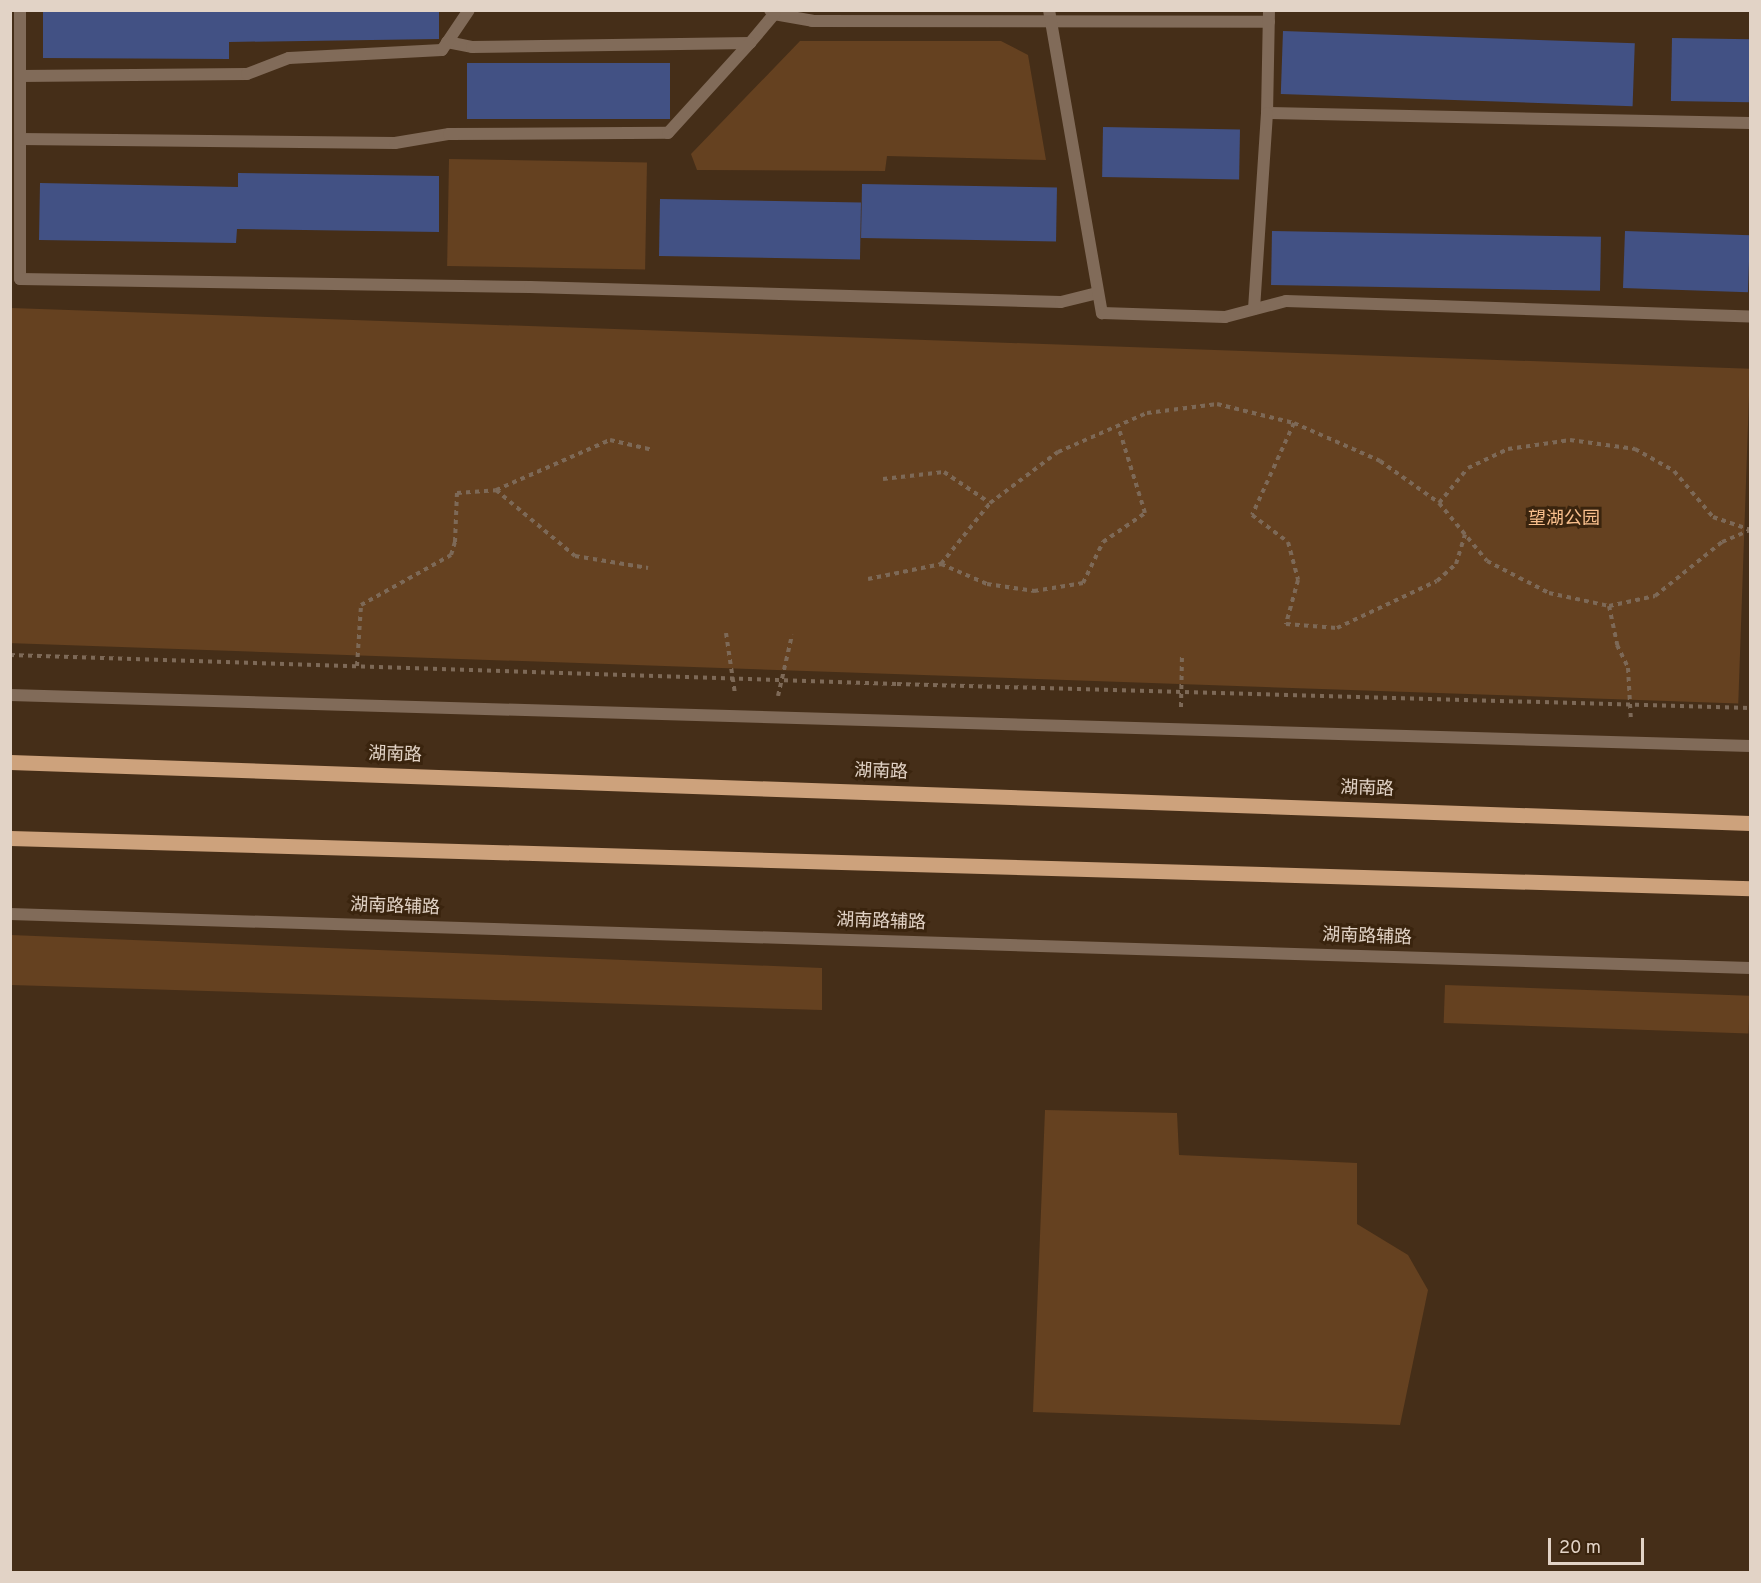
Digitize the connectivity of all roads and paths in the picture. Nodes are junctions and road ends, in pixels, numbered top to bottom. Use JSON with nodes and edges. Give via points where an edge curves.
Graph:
{"nodes":[{"id":1,"x":20,"y":10,"type":"edge"},
{"id":2,"x":469,"y":10,"type":"edge"},
{"id":3,"x":772,"y":12,"type":"edge"},
{"id":4,"x":1049,"y":16,"type":"edge"},
{"id":5,"x":1269,"y":16,"type":"edge"},
{"id":6,"x":447,"y":42,"type":"junction"},
{"id":7,"x":750,"y":43,"type":"junction"},
{"id":8,"x":20,"y":76,"type":"junction"},
{"id":9,"x":1267,"y":112,"type":"junction"},
{"id":10,"x":1750,"y":123,"type":"edge"},
{"id":11,"x":20,"y":139,"type":"junction"},
{"id":12,"x":15,"y":153,"type":"edge"},
{"id":13,"x":1098,"y":293,"type":"junction"},
{"id":14,"x":1254,"y":309,"type":"junction"},
{"id":15,"x":1750,"y":316,"type":"edge"},
{"id":16,"x":1294,"y":423,"type":"junction"},
{"id":17,"x":1119,"y":426,"type":"junction"},
{"id":18,"x":653,"y":450,"type":"dead end"},
{"id":19,"x":883,"y":479,"type":"dead end"},
{"id":20,"x":496,"y":490,"type":"junction"},
{"id":21,"x":1439,"y":503,"type":"junction"},
{"id":22,"x":990,"y":504,"type":"junction"},
{"id":23,"x":1750,"y":530,"type":"edge"},
{"id":24,"x":1465,"y":534,"type":"junction"},
{"id":25,"x":941,"y":564,"type":"junction"},
{"id":26,"x":648,"y":568,"type":"dead end"},
{"id":27,"x":868,"y":579,"type":"dead end"},
{"id":28,"x":1609,"y":606,"type":"junction"},
{"id":29,"x":726,"y":633,"type":"dead end"},
{"id":30,"x":792,"y":635,"type":"dead end"},
{"id":31,"x":1182,"y":654,"type":"dead end"},
{"id":32,"x":10,"y":655,"type":"edge"},
{"id":33,"x":357,"y":666,"type":"junction"},
{"id":34,"x":733,"y":679,"type":"junction"},
{"id":35,"x":782,"y":680,"type":"junction"},
{"id":36,"x":1181,"y":692,"type":"junction"},
{"id":37,"x":10,"y":695,"type":"edge"},
{"id":38,"x":1632,"y":705,"type":"junction"},
{"id":39,"x":1750,"y":708,"type":"edge"},
{"id":40,"x":738,"y":716,"type":"junction"},
{"id":41,"x":774,"y":717,"type":"junction"},
{"id":42,"x":1180,"y":729,"type":"junction"},
{"id":43,"x":1630,"y":742,"type":"junction"},
{"id":44,"x":1750,"y":746,"type":"edge"},
{"id":45,"x":10,"y":762,"type":"edge"},
{"id":46,"x":1750,"y":823,"type":"edge"},
{"id":47,"x":10,"y":838,"type":"edge"},
{"id":48,"x":1750,"y":888,"type":"edge"},
{"id":49,"x":10,"y":914,"type":"edge"},
{"id":50,"x":1750,"y":968,"type":"edge"}],
"edges":[{"from":1,"to":8,"type":"street"},
{"from":2,"to":6,"type":"street"},
{"from":3,"to":4,"type":"street","via":[[812,21]]},
{"from":3,"to":7,"type":"street"},
{"from":4,"to":5,"type":"street"},
{"from":4,"to":13,"type":"street"},
{"from":5,"to":9,"type":"street"},
{"from":6,"to":7,"type":"street","via":[[472,47]]},
{"from":6,"to":8,"type":"street","via":[[442,50],[289,58],[247,74]]},
{"from":7,"to":11,"type":"street","via":[[668,134],[449,134],[395,143]]},
{"from":8,"to":11,"type":"street"},
{"from":9,"to":10,"type":"street"},
{"from":9,"to":14,"type":"street"},
{"from":11,"to":12,"type":"street"},
{"from":12,"to":13,"type":"street","via":[[20,279],[530,287],[1061,302]]},
{"from":13,"to":14,"type":"street","via":[[1102,313],[1225,317]]},
{"from":14,"to":15,"type":"street","via":[[1286,301]]},
{"from":16,"to":17,"type":"path","via":[[1217,404],[1147,413]]},
{"from":16,"to":21,"type":"path","via":[[1380,461]]},
{"from":16,"to":24,"type":"path","via":[[1251,515],[1288,542],[1298,580],[1286,624],[1337,628],[1437,581],[1456,564]]},
{"from":17,"to":22,"type":"path","via":[[1058,452]]},
{"from":17,"to":25,"type":"path","via":[[1145,513],[1103,542],[1083,583],[1034,591],[987,584]]},
{"from":18,"to":20,"type":"path","via":[[610,440]]},
{"from":19,"to":22,"type":"path","via":[[944,472]]},
{"from":20,"to":26,"type":"path","via":[[575,556]]},
{"from":20,"to":33,"type":"path","via":[[457,493],[451,555],[362,605]]},
{"from":21,"to":23,"type":"path","via":[[1468,468],[1509,449],[1570,440],[1635,449],[1674,471],[1713,518]]},
{"from":21,"to":24,"type":"path"},
{"from":22,"to":25,"type":"path"},
{"from":23,"to":28,"type":"path","via":[[1722,542],[1655,596]]},
{"from":24,"to":28,"type":"path","via":[[1487,561],[1549,592]]},
{"from":25,"to":27,"type":"path"},
{"from":28,"to":38,"type":"path","via":[[1617,645],[1628,668]]},
{"from":29,"to":34,"type":"path"},
{"from":30,"to":35,"type":"path"},
{"from":31,"to":36,"type":"path"},
{"from":32,"to":33,"type":"path"},
{"from":33,"to":34,"type":"path"},
{"from":34,"to":35,"type":"path"},
{"from":34,"to":40,"type":"path"},
{"from":35,"to":36,"type":"path"},
{"from":35,"to":41,"type":"path"},
{"from":36,"to":38,"type":"path"},
{"from":36,"to":42,"type":"path"},
{"from":37,"to":40,"type":"street"},
{"from":38,"to":39,"type":"path"},
{"from":38,"to":43,"type":"path"},
{"from":40,"to":41,"type":"street"},
{"from":41,"to":42,"type":"street"},
{"from":42,"to":43,"type":"street"},
{"from":43,"to":44,"type":"street"},
{"from":45,"to":46,"type":"main road","name":"湖南路"},
{"from":47,"to":48,"type":"main road"},
{"from":49,"to":50,"type":"street","name":"湖南路辅路"}]}
